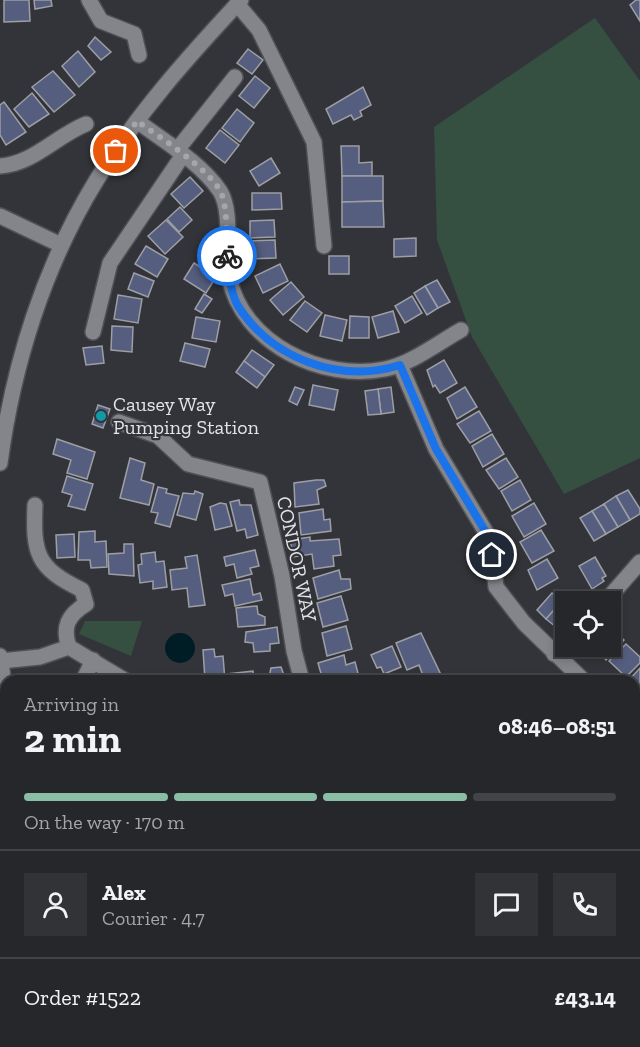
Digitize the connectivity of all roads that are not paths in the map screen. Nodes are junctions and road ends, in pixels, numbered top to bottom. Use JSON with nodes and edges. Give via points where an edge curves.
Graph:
{"nodes":[{"id":1,"x":89,"y":0,"type":"edge"},
{"id":2,"x":239,"y":2,"type":"edge"},
{"id":3,"x":139,"y":55,"type":"dead end"},
{"id":4,"x":236,"y":77,"type":"dead end"},
{"id":5,"x":137,"y":121,"type":"junction"},
{"id":6,"x":86,"y":124,"type":"dead end"},
{"id":7,"x":180,"y":152,"type":"junction"},
{"id":8,"x":0,"y":166,"type":"edge"},
{"id":9,"x":0,"y":216,"type":"edge"},
{"id":10,"x":61,"y":245,"type":"junction"},
{"id":11,"x":324,"y":246,"type":"dead end"},
{"id":12,"x":461,"y":330,"type":"dead end"},
{"id":13,"x":93,"y":332,"type":"dead end"},
{"id":14,"x":400,"y":365,"type":"junction"},
{"id":15,"x":119,"y":422,"type":"dead end"},
{"id":16,"x":0,"y":463,"type":"edge"},
{"id":17,"x":35,"y":505,"type":"dead end"},
{"id":18,"x":640,"y":562,"type":"edge"},
{"id":19,"x":615,"y":591,"type":"edge"},
{"id":20,"x":69,"y":647,"type":"junction"},
{"id":21,"x":554,"y":654,"type":"joint"},
{"id":22,"x":0,"y":656,"type":"edge"},
{"id":23,"x":93,"y":660,"type":"junction"},
{"id":24,"x":0,"y":661,"type":"edge"},
{"id":25,"x":86,"y":675,"type":"edge"},
{"id":26,"x":117,"y":675,"type":"edge"},
{"id":27,"x":300,"y":675,"type":"edge"},
{"id":28,"x":577,"y":675,"type":"edge"}],
"edges":[{"from":1,"to":3,"type":"street","via":[[101,21],[134,34]]},
{"from":2,"to":5,"type":"street"},
{"from":2,"to":11,"type":"street","via":[[259,30],[314,142]]},
{"from":4,"to":7,"type":"street"},
{"from":5,"to":7,"type":"street"},
{"from":5,"to":10,"type":"street","via":[[96,181]]},
{"from":6,"to":8,"type":"street","via":[[23,161]]},
{"from":7,"to":13,"type":"street","via":[[110,263]]},
{"from":7,"to":14,"type":"street","via":[[221,193],[228,229],[229,277],[237,304],[259,330],[290,355],[324,369],[356,372]]},
{"from":9,"to":10,"type":"street"},
{"from":10,"to":16,"type":"street","via":[[20,364]]},
{"from":12,"to":14,"type":"street"},
{"from":14,"to":21,"type":"street","via":[[436,449],[490,539],[496,587],[508,606]]},
{"from":15,"to":27,"type":"street","name":"CONDOR WAY","via":[[159,436],[188,464],[260,482]]},
{"from":17,"to":20,"type":"street","via":[[33,539],[37,552],[49,571],[82,590],[86,604],[71,613],[64,633]]},
{"from":18,"to":19,"type":"street"},
{"from":20,"to":23,"type":"street"},
{"from":20,"to":24,"type":"street","via":[[40,657]]},
{"from":21,"to":28,"type":"street"},
{"from":22,"to":24,"type":"street"},
{"from":23,"to":25,"type":"street"},
{"from":23,"to":26,"type":"street"}]}
